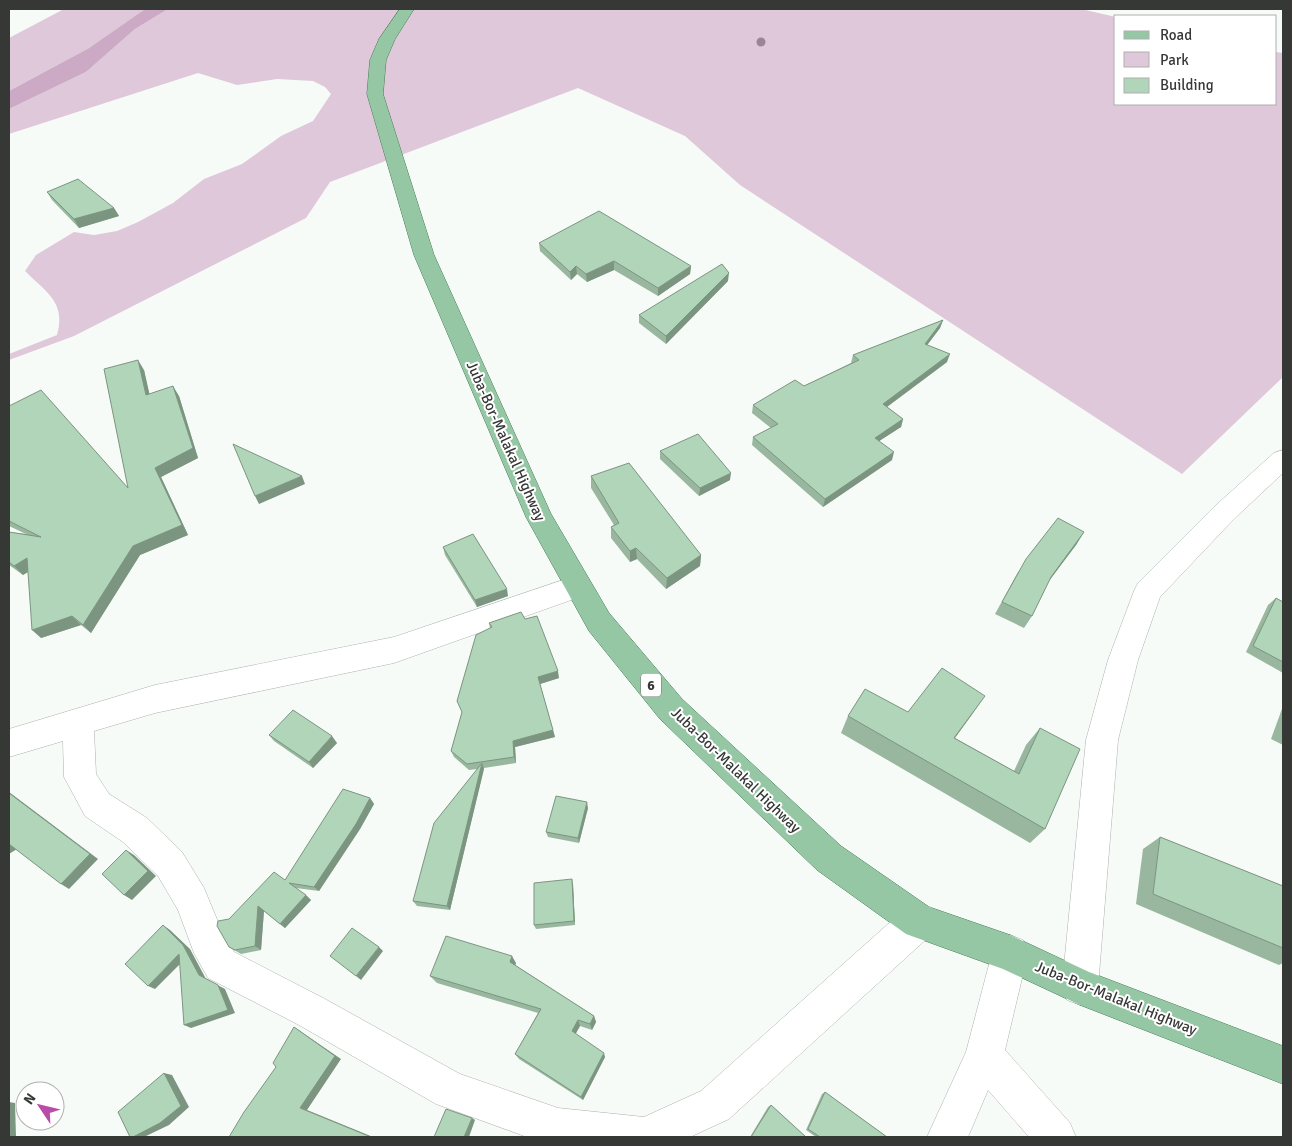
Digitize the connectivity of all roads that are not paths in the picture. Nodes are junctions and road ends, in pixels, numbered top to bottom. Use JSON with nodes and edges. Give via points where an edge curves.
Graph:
{"nodes":[{"id":1,"x":407,"y":9,"type":"edge"},
{"id":2,"x":1283,"y":459,"type":"edge"},
{"id":3,"x":578,"y":586,"type":"junction"},
{"id":4,"x":78,"y":722,"type":"junction"},
{"id":5,"x":9,"y":743,"type":"edge"},
{"id":6,"x":919,"y":920,"type":"junction"},
{"id":7,"x":1010,"y":953,"type":"junction"},
{"id":8,"x":1080,"y":987,"type":"junction"},
{"id":9,"x":984,"y":1056,"type":"junction"},
{"id":10,"x":1283,"y":1064,"type":"edge"},
{"id":11,"x":948,"y":1137,"type":"edge"},
{"id":12,"x":1056,"y":1137,"type":"edge"}],
"edges":[{"from":1,"to":3,"type":"main road","name":"Juba-Bor-Malakal Highway","number":"6","via":[[387,39],[378,60],[375,94],[424,255],[524,489]]},
{"from":2,"to":8,"type":"street","via":[[1224,512],[1148,591],[1123,660],[1102,740]]},
{"from":3,"to":4,"type":"street","via":[[394,650],[155,699]]},
{"from":3,"to":6,"type":"main road","name":"Juba-Bor-Malakal Highway","number":"6","via":[[598,622],[671,709],[829,858]]},
{"from":4,"to":5,"type":"street"},
{"from":4,"to":6,"type":"street","via":[[80,777],[97,805],[135,830],[170,864],[192,900],[206,940],[220,965],[312,1012],[450,1090],[558,1128],[645,1137],[715,1105]]},
{"from":6,"to":7,"type":"main road","name":"Juba-Bor-Malakal Highway","number":"6"},
{"from":7,"to":8,"type":"main road","name":"Juba-Bor-Malakal Highway","number":"6"},
{"from":7,"to":9,"type":"street"},
{"from":8,"to":10,"type":"main road","name":"Juba-Bor-Malakal Highway","number":"6"},
{"from":9,"to":11,"type":"street"},
{"from":9,"to":12,"type":"street"}]}
